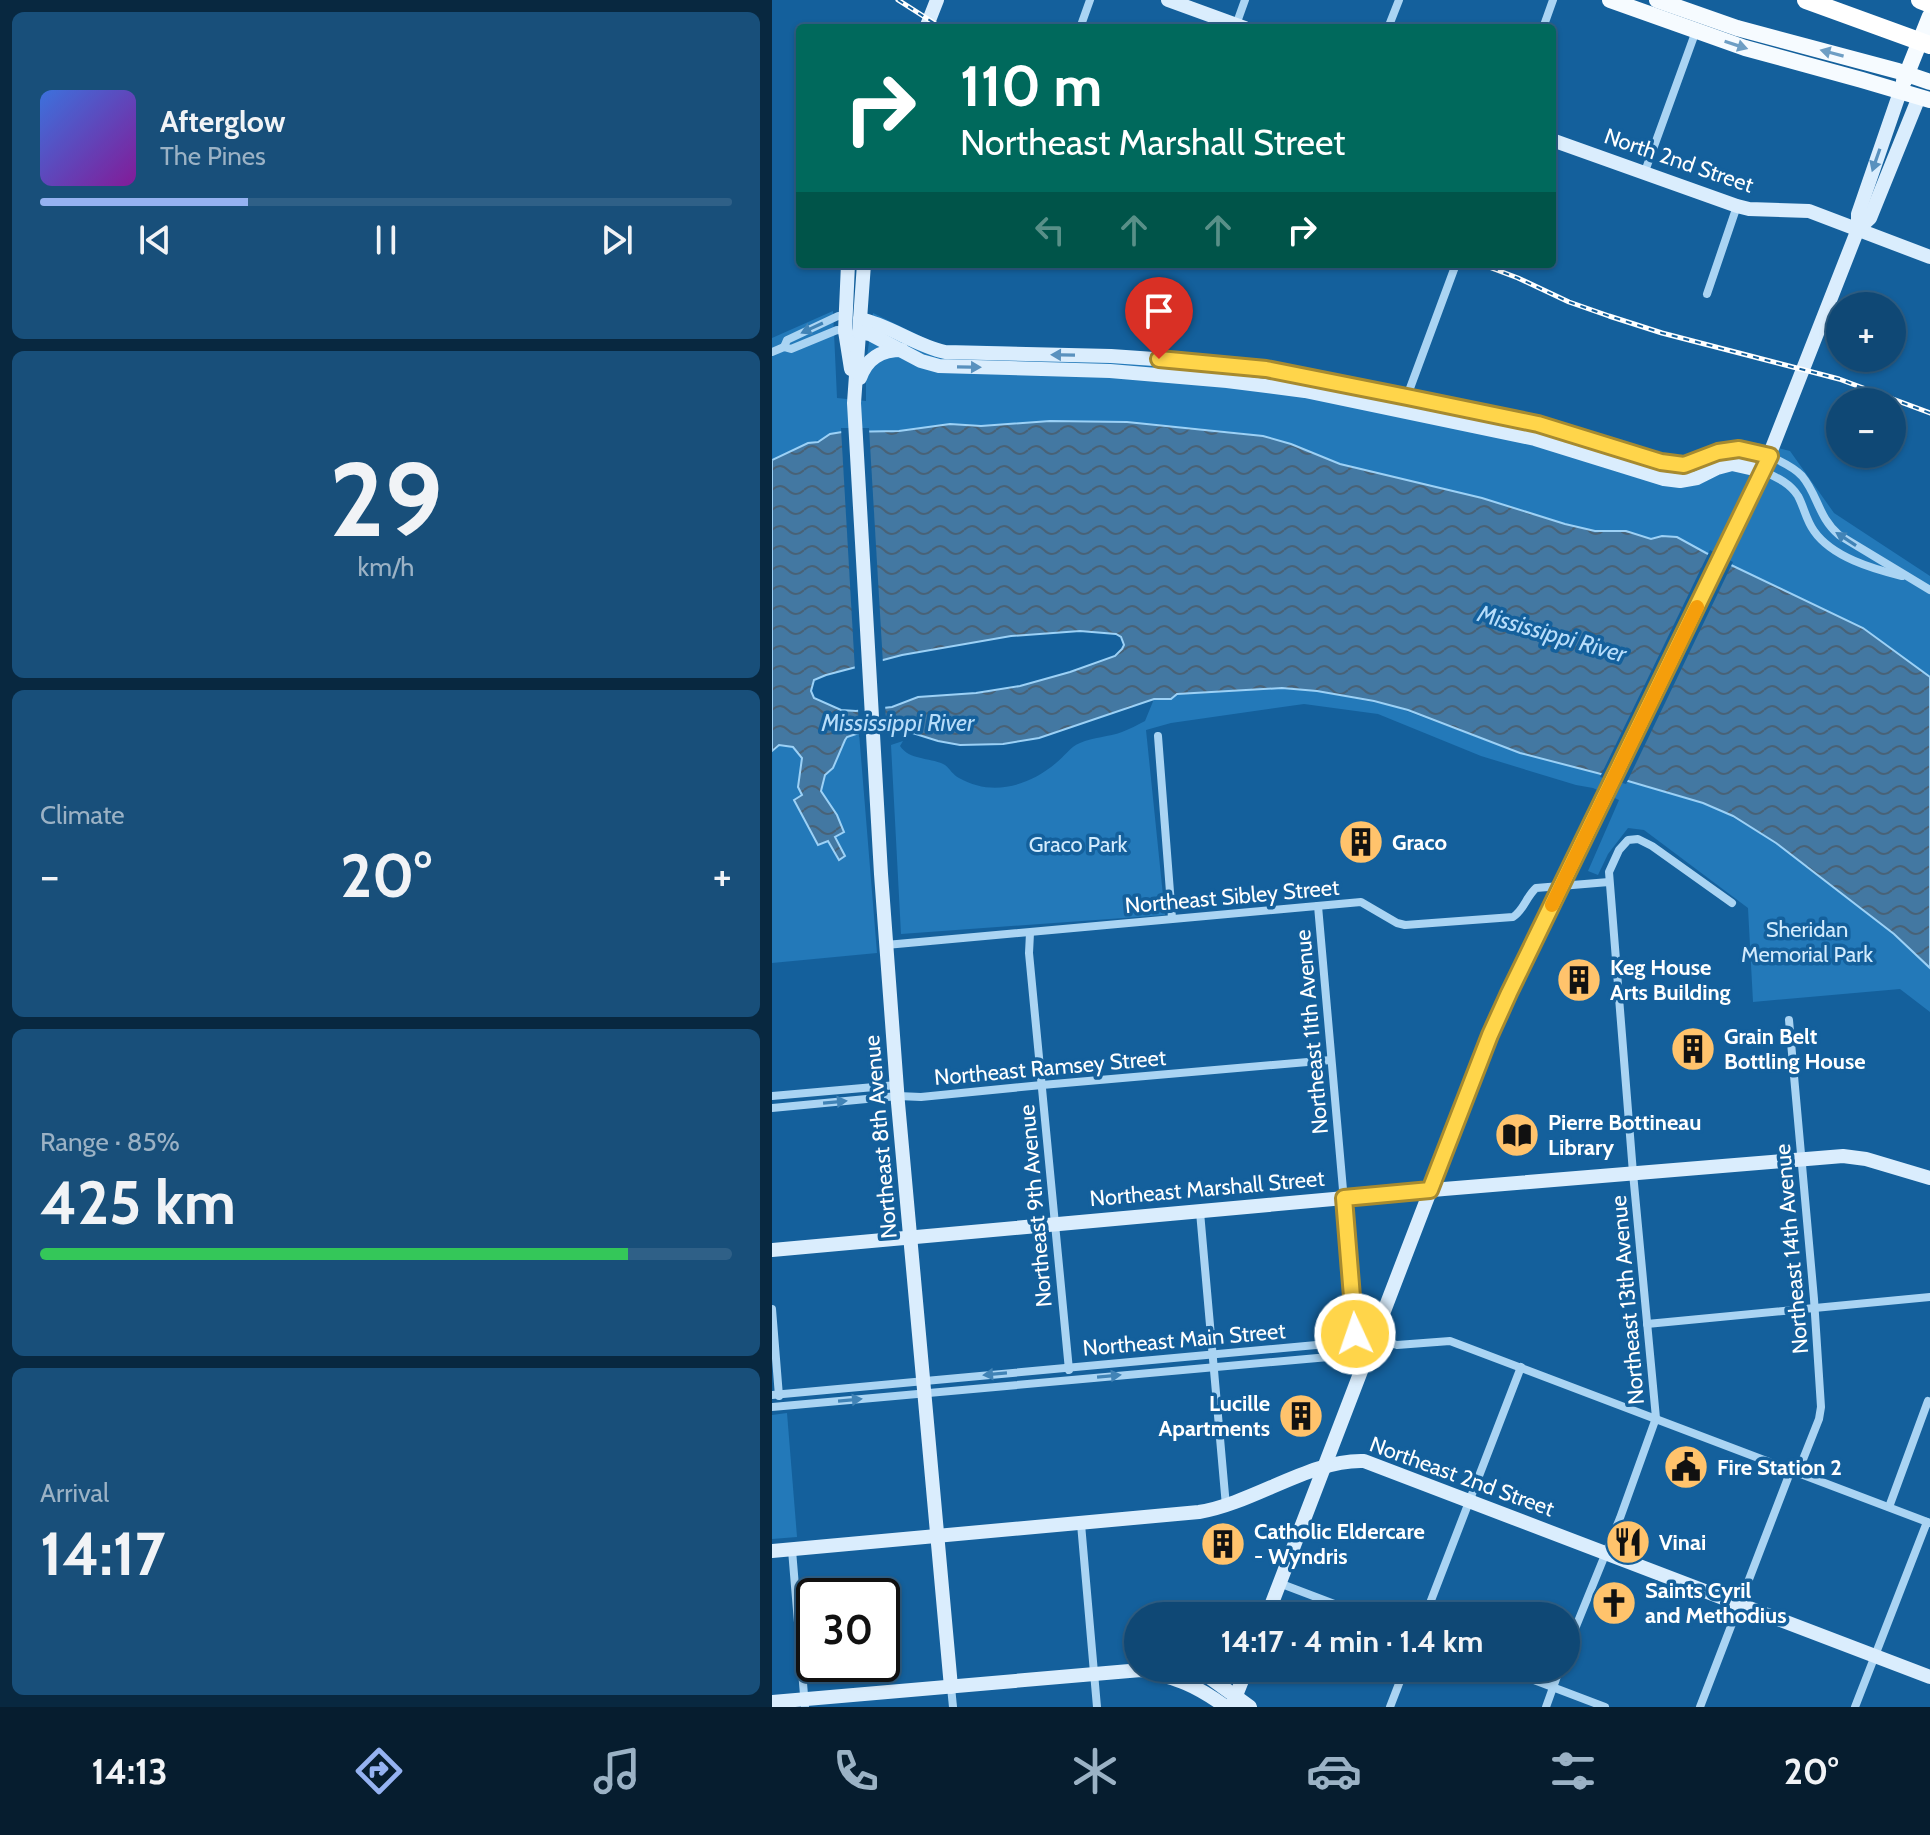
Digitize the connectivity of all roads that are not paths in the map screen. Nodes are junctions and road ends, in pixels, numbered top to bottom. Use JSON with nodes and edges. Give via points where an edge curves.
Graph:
{"nodes":[{"id":1,"x":937,"y":0,"type":"edge"},
{"id":2,"x":1090,"y":0,"type":"edge"},
{"id":3,"x":1168,"y":0,"type":"edge"},
{"id":4,"x":1245,"y":0,"type":"edge"},
{"id":5,"x":1399,"y":0,"type":"edge"},
{"id":6,"x":1553,"y":0,"type":"edge"},
{"id":7,"x":1610,"y":0,"type":"edge"},
{"id":8,"x":1657,"y":0,"type":"edge"},
{"id":9,"x":1806,"y":0,"type":"edge"},
{"id":10,"x":1920,"y":0,"type":"edge"},
{"id":11,"x":1930,"y":4,"type":"edge"},
{"id":12,"x":1930,"y":16,"type":"edge"},
{"id":13,"x":928,"y":24,"type":"edge"},
{"id":14,"x":1081,"y":24,"type":"edge"},
{"id":15,"x":1234,"y":24,"type":"edge"},
{"id":16,"x":1240,"y":24,"type":"edge"},
{"id":17,"x":1390,"y":24,"type":"edge"},
{"id":18,"x":1544,"y":24,"type":"edge"},
{"id":19,"x":1699,"y":24,"type":"junction"},
{"id":20,"x":1930,"y":45,"type":"edge"},
{"id":21,"x":1904,"y":83,"type":"junction"},
{"id":22,"x":1926,"y":86,"type":"edge"},
{"id":23,"x":1556,"y":141,"type":"edge"},
{"id":24,"x":1644,"y":174,"type":"junction"},
{"id":25,"x":1737,"y":206,"type":"junction"},
{"id":26,"x":1858,"y":229,"type":"junction"},
{"id":27,"x":1930,"y":257,"type":"edge"},
{"id":28,"x":848,"y":268,"type":"edge"},
{"id":29,"x":863,"y":268,"type":"edge"},
{"id":30,"x":1455,"y":268,"type":"edge"},
{"id":31,"x":1707,"y":294,"type":"dead end"},
{"id":32,"x":852,"y":324,"type":"junction"},
{"id":33,"x":784,"y":347,"type":"junction"},
{"id":34,"x":902,"y":350,"type":"junction"},
{"id":35,"x":772,"y":352,"type":"edge"},
{"id":36,"x":996,"y":360,"type":"junction"},
{"id":37,"x":854,"y":398,"type":"junction"},
{"id":38,"x":1404,"y":404,"type":"junction"},
{"id":39,"x":1770,"y":456,"type":"junction"},
{"id":40,"x":1763,"y":471,"type":"junction"},
{"id":41,"x":1913,"y":579,"type":"junction"},
{"id":42,"x":1930,"y":590,"type":"edge"},
{"id":43,"x":1158,"y":736,"type":"dead end"},
{"id":44,"x":1609,"y":882,"type":"junction"},
{"id":45,"x":1732,"y":903,"type":"dead end"},
{"id":46,"x":1318,"y":906,"type":"junction"},
{"id":47,"x":1172,"y":918,"type":"junction"},
{"id":48,"x":1030,"y":933,"type":"junction"},
{"id":49,"x":886,"y":945,"type":"junction"},
{"id":50,"x":1789,"y":1020,"type":"dead end"},
{"id":51,"x":1331,"y":1060,"type":"junction"},
{"id":52,"x":1042,"y":1085,"type":"junction"},
{"id":53,"x":897,"y":1090,"type":"junction"},
{"id":54,"x":772,"y":1096,"type":"edge"},
{"id":55,"x":772,"y":1108,"type":"edge"},
{"id":56,"x":1801,"y":1159,"type":"junction"},
{"id":57,"x":1633,"y":1173,"type":"junction"},
{"id":58,"x":1930,"y":1178,"type":"edge"},
{"id":59,"x":1430,"y":1190,"type":"junction"},
{"id":60,"x":1344,"y":1198,"type":"junction"},
{"id":61,"x":1200,"y":1212,"type":"junction"},
{"id":62,"x":1055,"y":1224,"type":"junction"},
{"id":63,"x":911,"y":1236,"type":"junction"},
{"id":64,"x":772,"y":1250,"type":"edge"},
{"id":65,"x":1930,"y":1297,"type":"edge"},
{"id":66,"x":1815,"y":1308,"type":"junction"},
{"id":67,"x":772,"y":1309,"type":"edge"},
{"id":68,"x":1647,"y":1324,"type":"junction"},
{"id":69,"x":1374,"y":1338,"type":"junction"},
{"id":70,"x":1351,"y":1347,"type":"junction"},
{"id":71,"x":1212,"y":1354,"type":"junction"},
{"id":72,"x":1213,"y":1366,"type":"junction"},
{"id":73,"x":1521,"y":1367,"type":"junction"},
{"id":74,"x":1068,"y":1368,"type":"junction"},
{"id":75,"x":1069,"y":1380,"type":"junction"},
{"id":76,"x":924,"y":1387,"type":"junction"},
{"id":77,"x":776,"y":1394,"type":"edge"},
{"id":78,"x":1929,"y":1401,"type":"edge"},
{"id":79,"x":776,"y":1407,"type":"edge"},
{"id":80,"x":1656,"y":1418,"type":"junction"},
{"id":81,"x":1337,"y":1432,"type":"junction"},
{"id":82,"x":1364,"y":1461,"type":"junction"},
{"id":83,"x":1324,"y":1467,"type":"junction"},
{"id":84,"x":1794,"y":1471,"type":"junction"},
{"id":85,"x":1469,"y":1501,"type":"junction"},
{"id":86,"x":1226,"y":1507,"type":"junction"},
{"id":87,"x":1889,"y":1507,"type":"junction"},
{"id":88,"x":1928,"y":1522,"type":"edge"},
{"id":89,"x":1081,"y":1524,"type":"junction"},
{"id":90,"x":937,"y":1537,"type":"junction"},
{"id":91,"x":792,"y":1550,"type":"junction"},
{"id":92,"x":772,"y":1551,"type":"edge"},
{"id":93,"x":1605,"y":1552,"type":"junction"},
{"id":94,"x":1279,"y":1583,"type":"junction"},
{"id":95,"x":1272,"y":1602,"type":"edge"},
{"id":96,"x":1329,"y":1602,"type":"edge"},
{"id":97,"x":1430,"y":1602,"type":"edge"},
{"id":98,"x":1740,"y":1604,"type":"junction"},
{"id":99,"x":1580,"y":1615,"type":"edge"},
{"id":100,"x":1875,"y":1656,"type":"junction"},
{"id":101,"x":1124,"y":1671,"type":"edge"},
{"id":102,"x":1094,"y":1674,"type":"junction"},
{"id":103,"x":1930,"y":1677,"type":"edge"},
{"id":104,"x":1185,"y":1682,"type":"edge"},
{"id":105,"x":1213,"y":1682,"type":"edge"},
{"id":106,"x":1241,"y":1682,"type":"edge"},
{"id":107,"x":1400,"y":1682,"type":"edge"},
{"id":108,"x":1538,"y":1682,"type":"edge"},
{"id":109,"x":1555,"y":1682,"type":"edge"},
{"id":110,"x":951,"y":1687,"type":"junction"},
{"id":111,"x":1553,"y":1688,"type":"junction"},
{"id":112,"x":772,"y":1702,"type":"edge"},
{"id":113,"x":805,"y":1703,"type":"edge"},
{"id":114,"x":1231,"y":1704,"type":"edge"},
{"id":115,"x":953,"y":1707,"type":"edge"},
{"id":116,"x":1097,"y":1707,"type":"edge"},
{"id":117,"x":1250,"y":1707,"type":"edge"},
{"id":118,"x":1390,"y":1707,"type":"edge"},
{"id":119,"x":1546,"y":1707,"type":"edge"},
{"id":120,"x":1605,"y":1707,"type":"edge"},
{"id":121,"x":1700,"y":1707,"type":"edge"},
{"id":122,"x":1855,"y":1707,"type":"edge"}],
"edges":[{"from":1,"to":13,"type":"street"},
{"from":2,"to":14,"type":"street"},
{"from":3,"to":15,"type":"street"},
{"from":4,"to":16,"type":"street"},
{"from":5,"to":17,"type":"street"},
{"from":6,"to":18,"type":"street"},
{"from":7,"to":19,"type":"main road"},
{"from":8,"to":19,"type":"main road"},
{"from":9,"to":20,"type":"highway"},
{"from":10,"to":11,"type":"highway"},
{"from":12,"to":21,"type":"main road"},
{"from":19,"to":21,"type":"main road","via":[[1745,48],[1862,80]]},
{"from":19,"to":24,"type":"street"},
{"from":21,"to":22,"type":"main road"},
{"from":21,"to":26,"type":"street","one_way":true,"via":[[1858,214]]},
{"from":22,"to":26,"type":"street","via":[[1870,218]]},
{"from":23,"to":24,"type":"street","name":"North 2nd Street"},
{"from":24,"to":25,"type":"street","name":"North 2nd Street"},
{"from":25,"to":26,"type":"street","name":"North 2nd Street","via":[[1809,211]]},
{"from":25,"to":31,"type":"street"},
{"from":26,"to":27,"type":"street","name":"North 2nd Street"},
{"from":26,"to":39,"type":"street"},
{"from":28,"to":32,"type":"street"},
{"from":29,"to":32,"type":"street"},
{"from":30,"to":38,"type":"street"},
{"from":32,"to":33,"type":"street","via":[[791,349]]},
{"from":32,"to":33,"type":"street","one_way":true,"via":[[838,316],[787,340]]},
{"from":32,"to":34,"type":"street"},
{"from":32,"to":36,"type":"street","via":[[873,321],[927,348]]},
{"from":32,"to":37,"type":"street","name":"Northeast 8th Avenue"},
{"from":33,"to":35,"type":"street"},
{"from":34,"to":36,"type":"street","one_way":true,"via":[[939,366]]},
{"from":34,"to":37,"type":"street","via":[[871,358]]},
{"from":36,"to":38,"type":"street","via":[[1183,361],[1266,369]]},
{"from":37,"to":49,"type":"street","name":"Northeast 8th Avenue"},
{"from":38,"to":39,"type":"street","via":[[1538,424],[1661,462],[1684,465],[1739,449]]},
{"from":38,"to":40,"type":"street","via":[[1664,479],[1697,478],[1732,464]]},
{"from":39,"to":40,"type":"street"},
{"from":41,"to":39,"type":"street","one_way":true,"via":[[1839,535],[1828,525],[1804,478]]},
{"from":40,"to":41,"type":"street","via":[[1788,484],[1814,532],[1830,546],[1867,567]]},
{"from":40,"to":59,"type":"street","via":[[1490,1035]]},
{"from":41,"to":42,"type":"street"},
{"from":43,"to":47,"type":"street"},
{"from":44,"to":45,"type":"street","via":[[1623,844],[1638,839]]},
{"from":44,"to":46,"type":"street","name":"Northeast Sibley Street","via":[[1536,888],[1513,917],[1405,925],[1361,902]]},
{"from":44,"to":57,"type":"street","name":"Northeast 13th Avenue"},
{"from":46,"to":47,"type":"street","name":"Northeast Sibley Street"},
{"from":46,"to":51,"type":"street","name":"Northeast 11th Avenue"},
{"from":47,"to":48,"type":"street","name":"Northeast Sibley Street"},
{"from":48,"to":49,"type":"street","name":"Northeast Sibley Street"},
{"from":48,"to":52,"type":"street","name":"Northeast 9th Avenue"},
{"from":49,"to":53,"type":"street","name":"Northeast 8th Avenue"},
{"from":50,"to":56,"type":"street","name":"Northeast 14th Avenue"},
{"from":51,"to":52,"type":"street","name":"Northeast Ramsey Street"},
{"from":51,"to":60,"type":"street","name":"Northeast 11th Avenue"},
{"from":52,"to":53,"type":"street","name":"Northeast Ramsey Street","via":[[921,1097]]},
{"from":52,"to":62,"type":"street","name":"Northeast 9th Avenue"},
{"from":53,"to":54,"type":"street","name":"Northeast Ramsey Street"},
{"from":55,"to":53,"type":"street","name":"Northeast Ramsey Street","one_way":true},
{"from":53,"to":63,"type":"street","name":"Northeast 8th Avenue"},
{"from":56,"to":57,"type":"street","name":"Northeast Marshall Street"},
{"from":56,"to":58,"type":"street","name":"Northeast Marshall Street","via":[[1855,1157]]},
{"from":56,"to":66,"type":"street","name":"Northeast 14th Avenue"},
{"from":57,"to":59,"type":"street","name":"Northeast Marshall Street"},
{"from":57,"to":68,"type":"street","name":"Northeast 13th Avenue"},
{"from":59,"to":60,"type":"street","name":"Northeast Marshall Street"},
{"from":59,"to":69,"type":"street"},
{"from":60,"to":61,"type":"street","name":"Northeast Marshall Street"},
{"from":60,"to":70,"type":"street","name":"Northeast 11th Avenue","via":[[1355,1326]]},
{"from":61,"to":62,"type":"street","name":"Northeast Marshall Street"},
{"from":61,"to":71,"type":"street"},
{"from":62,"to":63,"type":"street","name":"Northeast Marshall Street"},
{"from":62,"to":74,"type":"street","name":"Northeast 9th Avenue"},
{"from":63,"to":64,"type":"street","name":"Northeast Marshall Street"},
{"from":63,"to":76,"type":"street","name":"Northeast 8th Avenue"},
{"from":65,"to":66,"type":"street"},
{"from":66,"to":68,"type":"street"},
{"from":66,"to":84,"type":"street","name":"Northeast 14th Avenue","via":[[1821,1407]]},
{"from":67,"to":77,"type":"street"},
{"from":68,"to":80,"type":"street","name":"Northeast 13th Avenue"},
{"from":69,"to":73,"type":"street","via":[[1397,1345],[1450,1341]]},
{"from":69,"to":81,"type":"street"},
{"from":70,"to":71,"type":"street","name":"Northeast Main Street","via":[[1338,1343]]},
{"from":70,"to":72,"type":"street","name":"Northeast Main Street","via":[[1340,1356]]},
{"from":71,"to":72,"type":"street"},
{"from":71,"to":74,"type":"street","name":"Northeast Main Street"},
{"from":75,"to":72,"type":"street","name":"Northeast Main Street","one_way":true},
{"from":72,"to":86,"type":"street"},
{"from":73,"to":80,"type":"street"},
{"from":73,"to":85,"type":"street"},
{"from":74,"to":75,"type":"street","name":"Northeast 9th Avenue"},
{"from":74,"to":76,"type":"street","name":"Northeast Main Street","one_way":true},
{"from":75,"to":76,"type":"street","name":"Northeast Main Street"},
{"from":76,"to":77,"type":"street","name":"Northeast Main Street"},
{"from":79,"to":76,"type":"street","name":"Northeast Main Street","one_way":true},
{"from":76,"to":90,"type":"street","name":"Northeast 8th Avenue"},
{"from":77,"to":79,"type":"street"},
{"from":78,"to":87,"type":"street"},
{"from":80,"to":84,"type":"street"},
{"from":80,"to":93,"type":"street","name":"Northeast 13th Avenue"},
{"from":81,"to":82,"type":"street","via":[[1339,1442]]},
{"from":81,"to":83,"type":"street"},
{"from":82,"to":83,"type":"street","name":"Northeast 2nd Street"},
{"from":82,"to":85,"type":"street","name":"Northeast 2nd Street"},
{"from":83,"to":86,"type":"street","name":"Northeast 2nd Street"},
{"from":83,"to":94,"type":"street"},
{"from":84,"to":87,"type":"street"},
{"from":84,"to":98,"type":"street","name":"Northeast 14th Avenue"},
{"from":85,"to":93,"type":"street","name":"Northeast 2nd Street"},
{"from":85,"to":97,"type":"street"},
{"from":86,"to":89,"type":"street","name":"Northeast 2nd Street"},
{"from":87,"to":88,"type":"street"},
{"from":88,"to":100,"type":"street"},
{"from":89,"to":90,"type":"street","name":"Northeast 2nd Street"},
{"from":89,"to":102,"type":"street"},
{"from":90,"to":91,"type":"street","name":"Northeast 2nd Street"},
{"from":90,"to":110,"type":"street","name":"Northeast 8th Avenue"},
{"from":91,"to":92,"type":"street","name":"Northeast 2nd Street"},
{"from":91,"to":113,"type":"street"},
{"from":93,"to":98,"type":"street","name":"Northeast 2nd Street"},
{"from":93,"to":99,"type":"street","name":"Northeast 13th Avenue"},
{"from":94,"to":95,"type":"street"},
{"from":94,"to":96,"type":"street"},
{"from":98,"to":100,"type":"street","name":"Northeast 2nd Street"},
{"from":98,"to":121,"type":"street","name":"Northeast 14th Avenue"},
{"from":100,"to":103,"type":"street","name":"Northeast 2nd Street"},
{"from":100,"to":122,"type":"street"},
{"from":101,"to":102,"type":"street"},
{"from":102,"to":110,"type":"street"},
{"from":102,"to":116,"type":"street"},
{"from":104,"to":114,"type":"street"},
{"from":105,"to":114,"type":"street"},
{"from":106,"to":114,"type":"street"},
{"from":107,"to":118,"type":"street"},
{"from":108,"to":111,"type":"street"},
{"from":109,"to":111,"type":"street"},
{"from":110,"to":113,"type":"street"},
{"from":110,"to":115,"type":"street","name":"Northeast 8th Avenue"},
{"from":111,"to":119,"type":"street"},
{"from":111,"to":120,"type":"street"},
{"from":112,"to":113,"type":"street"},
{"from":114,"to":117,"type":"street"}]}
